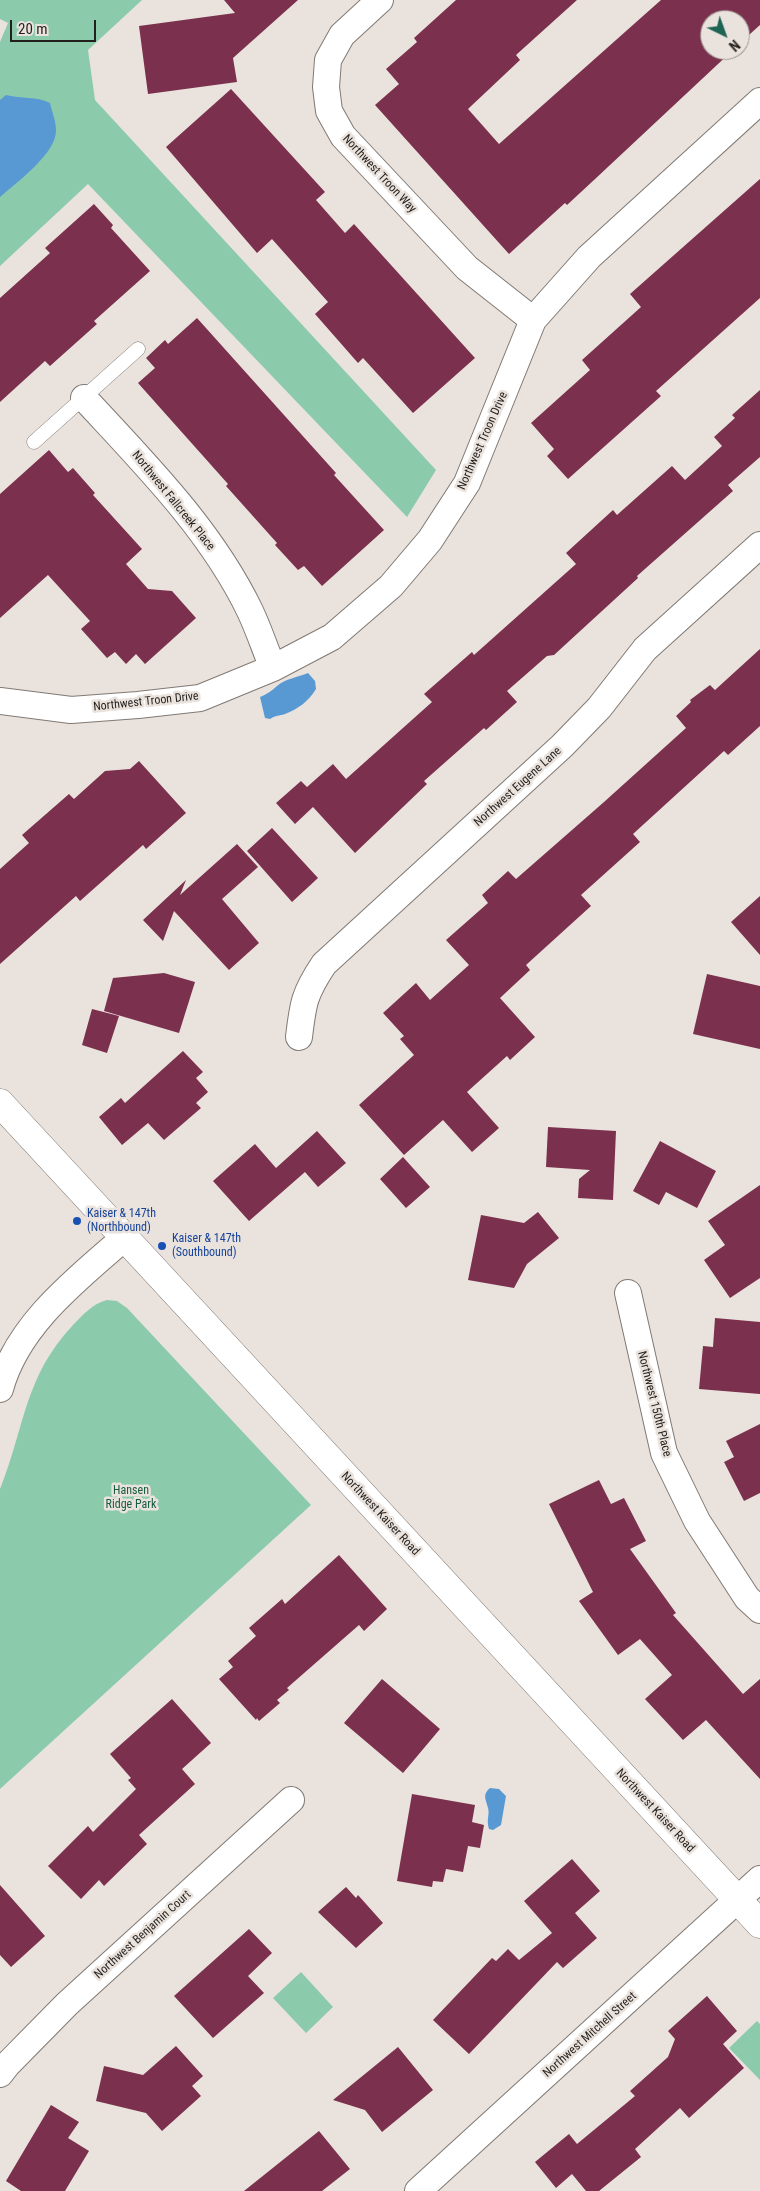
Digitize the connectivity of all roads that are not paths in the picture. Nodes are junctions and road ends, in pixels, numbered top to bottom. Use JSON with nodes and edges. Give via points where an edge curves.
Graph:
{"nodes":[{"id":1,"x":380,"y":0,"type":"edge"},
{"id":2,"x":760,"y":101,"type":"edge"},
{"id":3,"x":534,"y":320,"type":"junction"},
{"id":4,"x":138,"y":349,"type":"dead end"},
{"id":5,"x":84,"y":398,"type":"junction"},
{"id":6,"x":34,"y":442,"type":"dead end"},
{"id":7,"x":760,"y":545,"type":"edge"},
{"id":8,"x":273,"y":668,"type":"junction"},
{"id":9,"x":0,"y":701,"type":"edge"},
{"id":10,"x":299,"y":1038,"type":"dead end"},
{"id":11,"x":0,"y":1103,"type":"edge"},
{"id":12,"x":124,"y":1238,"type":"junction"},
{"id":13,"x":628,"y":1293,"type":"dead end"},
{"id":14,"x":0,"y":1389,"type":"edge"},
{"id":15,"x":760,"y":1610,"type":"edge"},
{"id":16,"x":292,"y":1800,"type":"dead end"},
{"id":17,"x":760,"y":1879,"type":"edge"},
{"id":18,"x":738,"y":1901,"type":"junction"},
{"id":19,"x":760,"y":1924,"type":"edge"},
{"id":20,"x":0,"y":2074,"type":"edge"},
{"id":21,"x":418,"y":2191,"type":"edge"}],
"edges":[{"from":1,"to":3,"type":"street","name":"Northwest Troon Way","via":[[342,35],[328,60],[326,87],[329,111],[342,136],[467,268]]},
{"from":2,"to":3,"type":"street","name":"Northwest Troon Drive","via":[[589,257]]},
{"from":3,"to":8,"type":"street","name":"Northwest Troon Drive","via":[[468,483],[430,540],[391,586],[332,637]]},
{"from":4,"to":5,"type":"lane"},
{"from":5,"to":6,"type":"lane"},
{"from":5,"to":8,"type":"street","name":"Northwest Fallcreek Place","via":[[155,474],[199,529],[250,612]]},
{"from":7,"to":10,"type":"street","name":"Northwest Eugene Lane","via":[[645,649],[598,708],[562,746],[324,964],[309,986]]},
{"from":8,"to":9,"type":"street","name":"Northwest Troon Drive","via":[[200,698],[72,710]]},
{"from":11,"to":12,"type":"main road","name":"Northwest Kaiser Road"},
{"from":12,"to":14,"type":"street","via":[[74,1282],[39,1319],[18,1350]]},
{"from":12,"to":18,"type":"main road","name":"Northwest Kaiser Road"},
{"from":13,"to":15,"type":"street","name":"Northwest 150th Place","via":[[664,1453],[697,1521],[747,1598]]},
{"from":16,"to":20,"type":"street","name":"Northwest Benjamin Court","via":[[67,2004]]},
{"from":17,"to":18,"type":"street","name":"Northwest Mitchell Street"},
{"from":18,"to":19,"type":"main road","name":"Northwest Kaiser Road"},
{"from":18,"to":21,"type":"street","name":"Northwest Mitchell Street"}]}
